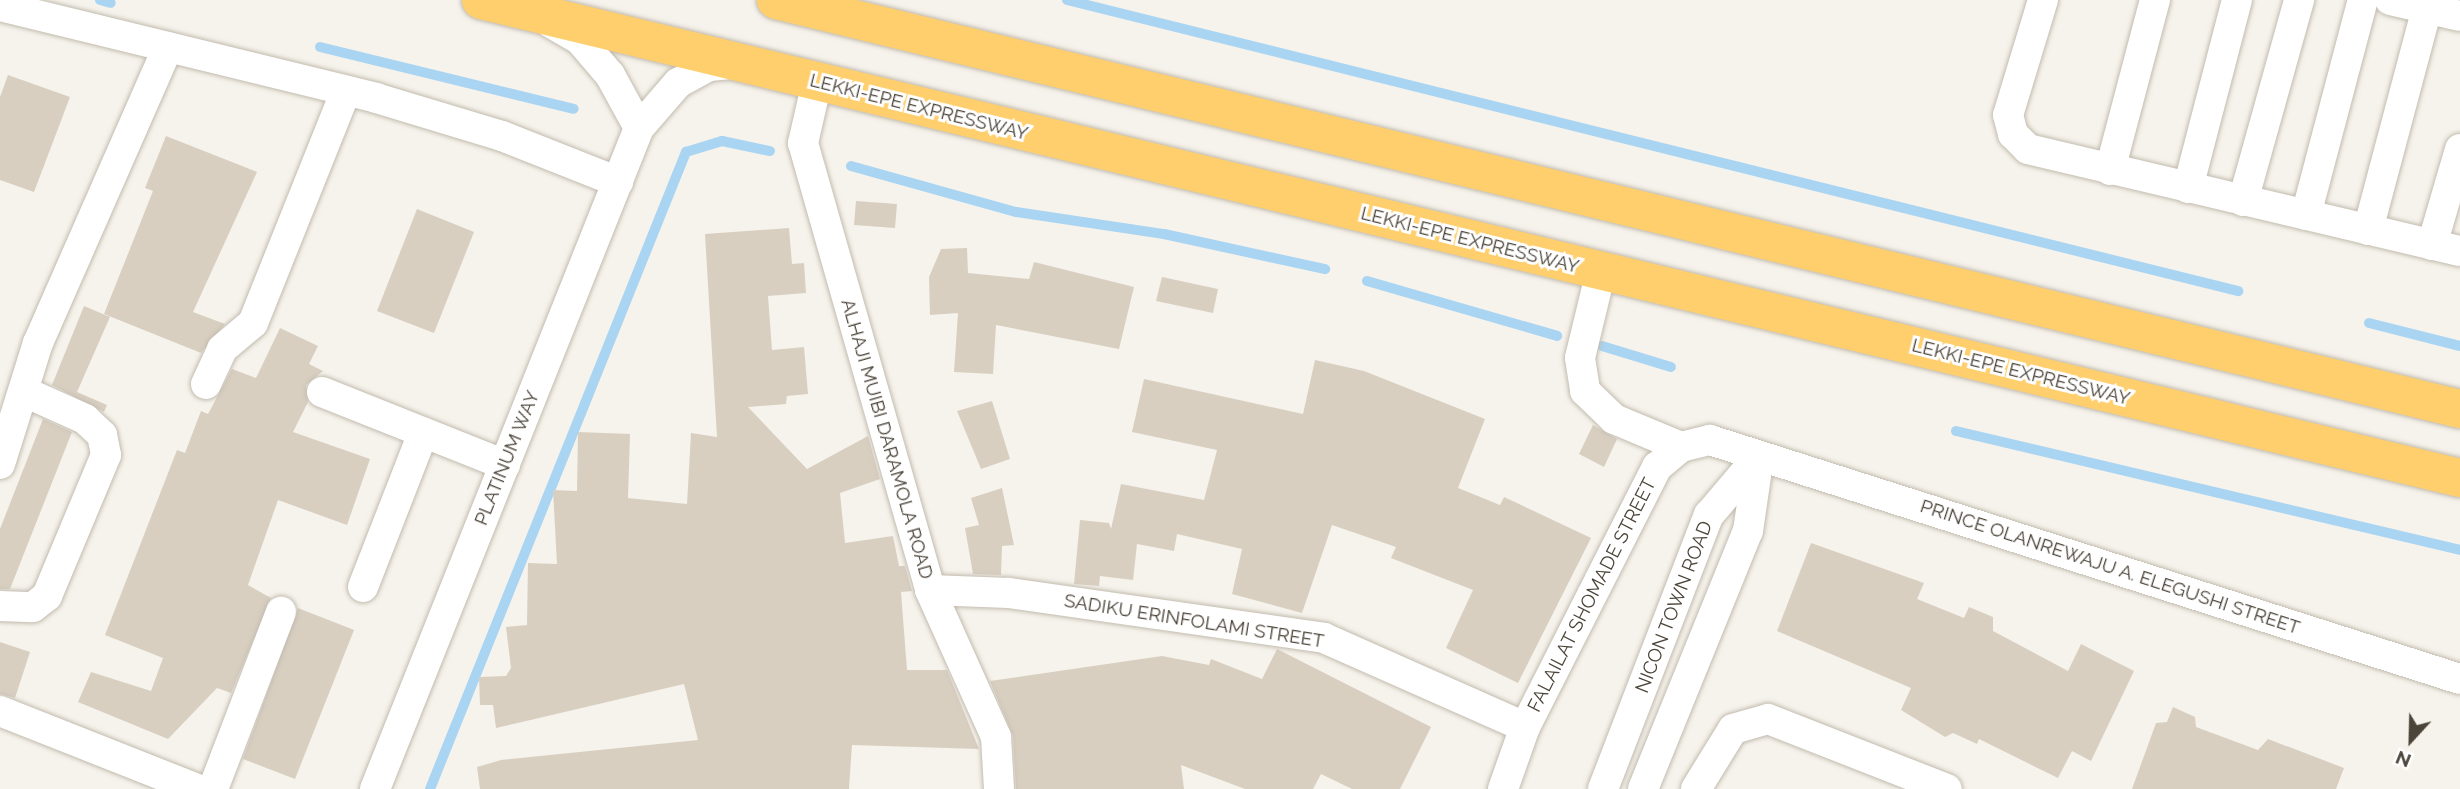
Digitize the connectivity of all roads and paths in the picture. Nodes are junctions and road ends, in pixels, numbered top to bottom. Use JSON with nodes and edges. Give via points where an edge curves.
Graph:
{"nodes":[{"id":1,"x":481,"y":0,"type":"edge"},
{"id":2,"x":776,"y":0,"type":"edge"},
{"id":3,"x":2043,"y":0,"type":"edge"},
{"id":4,"x":2155,"y":0,"type":"edge"},
{"id":5,"x":2237,"y":0,"type":"edge"},
{"id":6,"x":2299,"y":0,"type":"edge"},
{"id":7,"x":2363,"y":0,"type":"edge"},
{"id":8,"x":2390,"y":0,"type":"edge"},
{"id":9,"x":0,"y":6,"type":"edge"},
{"id":10,"x":2427,"y":9,"type":"junction"},
{"id":11,"x":534,"y":13,"type":"junction"},
{"id":12,"x":2460,"y":16,"type":"edge"},
{"id":13,"x":168,"y":47,"type":"junction"},
{"id":14,"x":738,"y":63,"type":"junction"},
{"id":15,"x":817,"y":82,"type":"junction"},
{"id":16,"x":346,"y":90,"type":"junction"},
{"id":17,"x":639,"y":128,"type":"junction"},
{"id":18,"x":2460,"y":149,"type":"edge"},
{"id":19,"x":2110,"y":170,"type":"junction"},
{"id":20,"x":618,"y":182,"type":"junction"},
{"id":21,"x":2188,"y":188,"type":"junction"},
{"id":22,"x":2243,"y":201,"type":"junction"},
{"id":23,"x":2306,"y":215,"type":"junction"},
{"id":24,"x":2368,"y":230,"type":"junction"},
{"id":25,"x":2446,"y":248,"type":"edge"},
{"id":26,"x":1601,"y":271,"type":"junction"},
{"id":27,"x":206,"y":384,"type":"dead end"},
{"id":28,"x":25,"y":392,"type":"junction"},
{"id":29,"x":323,"y":392,"type":"dead end"},
{"id":30,"x":2460,"y":409,"type":"edge"},
{"id":31,"x":423,"y":433,"type":"junction"},
{"id":32,"x":1681,"y":447,"type":"junction"},
{"id":33,"x":1759,"y":456,"type":"junction"},
{"id":34,"x":0,"y":464,"type":"edge"},
{"id":35,"x":505,"y":466,"type":"junction"},
{"id":36,"x":2460,"y":478,"type":"edge"},
{"id":37,"x":363,"y":587,"type":"dead end"},
{"id":38,"x":930,"y":590,"type":"junction"},
{"id":39,"x":0,"y":606,"type":"edge"},
{"id":40,"x":281,"y":612,"type":"dead end"},
{"id":41,"x":2460,"y":679,"type":"edge"},
{"id":42,"x":0,"y":711,"type":"edge"},
{"id":43,"x":1525,"y":727,"type":"junction"},
{"id":44,"x":197,"y":789,"type":"edge"},
{"id":45,"x":213,"y":789,"type":"edge"},
{"id":46,"x":375,"y":789,"type":"edge"},
{"id":47,"x":999,"y":789,"type":"edge"},
{"id":48,"x":1503,"y":789,"type":"edge"},
{"id":49,"x":1603,"y":789,"type":"edge"},
{"id":50,"x":1643,"y":789,"type":"edge"},
{"id":51,"x":1696,"y":789,"type":"edge"},
{"id":52,"x":1947,"y":789,"type":"edge"}],
"edges":[{"from":1,"to":11,"type":"highway","name":"LEKKI-EPE EXPRESSWAY"},
{"from":2,"to":30,"type":"highway"},
{"from":3,"to":19,"type":"street","via":[[2008,115],[2013,135],[2028,149]]},
{"from":4,"to":19,"type":"street"},
{"from":5,"to":21,"type":"street"},
{"from":6,"to":22,"type":"street"},
{"from":7,"to":23,"type":"street"},
{"from":8,"to":10,"type":"street"},
{"from":9,"to":13,"type":"street"},
{"from":10,"to":12,"type":"street"},
{"from":10,"to":24,"type":"street"},
{"from":11,"to":14,"type":"highway","name":"LEKKI-EPE EXPRESSWAY"},
{"from":11,"to":17,"type":"street","via":[[580,40],[626,99]]},
{"from":13,"to":16,"type":"street"},
{"from":13,"to":28,"type":"street","via":[[38,343]]},
{"from":14,"to":15,"type":"highway","name":"LEKKI-EPE EXPRESSWAY"},
{"from":14,"to":17,"type":"street","name":"PLATINUM WAY","via":[[709,66],[678,83]]},
{"from":15,"to":26,"type":"highway","name":"LEKKI-EPE EXPRESSWAY"},
{"from":15,"to":38,"type":"street","name":"ALHAJI MUIBI DARAMOLA ROAD","via":[[803,143]]},
{"from":16,"to":20,"type":"street","via":[[502,136]]},
{"from":16,"to":27,"type":"street","via":[[253,323],[222,349]]},
{"from":17,"to":20,"type":"street","name":"PLATINUM WAY"},
{"from":18,"to":25,"type":"street"},
{"from":19,"to":21,"type":"street"},
{"from":20,"to":35,"type":"street","name":"PLATINUM WAY"},
{"from":21,"to":22,"type":"street"},
{"from":22,"to":23,"type":"street"},
{"from":23,"to":24,"type":"street"},
{"from":24,"to":25,"type":"street"},
{"from":26,"to":32,"type":"street","via":[[1580,358],[1586,391],[1614,419]]},
{"from":26,"to":36,"type":"highway","name":"LEKKI-EPE EXPRESSWAY"},
{"from":28,"to":34,"type":"street"},
{"from":28,"to":39,"type":"street","via":[[85,419],[102,435],[106,455],[47,596],[33,607]]},
{"from":29,"to":31,"type":"street"},
{"from":31,"to":35,"type":"street"},
{"from":31,"to":37,"type":"street"},
{"from":32,"to":33,"type":"street","via":[[1710,440]]},
{"from":32,"to":43,"type":"street","name":"FALAILAT SHOMADE STREET","via":[[1657,467]]},
{"from":33,"to":41,"type":"street","name":"PRINCE OLANREWAJU A. ELEGUSHI STREET"},
{"from":33,"to":49,"type":"street","name":"NICON TOWN ROAD","via":[[1709,515]]},
{"from":33,"to":50,"type":"street","name":"NICON TOWN ROAD","via":[[1748,531]]},
{"from":35,"to":46,"type":"street","name":"PLATINUM WAY"},
{"from":38,"to":43,"type":"street","name":"SADIKU ERINFOLAMI STREET","via":[[1009,593],[1324,638]]},
{"from":38,"to":47,"type":"street","name":"ALHAJI MUIBI DARAMOLA ROAD","via":[[996,737]]},
{"from":40,"to":45,"type":"street"},
{"from":42,"to":44,"type":"street"},
{"from":43,"to":48,"type":"street","name":"FALAILAT SHOMADE STREET"},
{"from":51,"to":52,"type":"street","via":[[1733,729],[1768,719]]}]}
